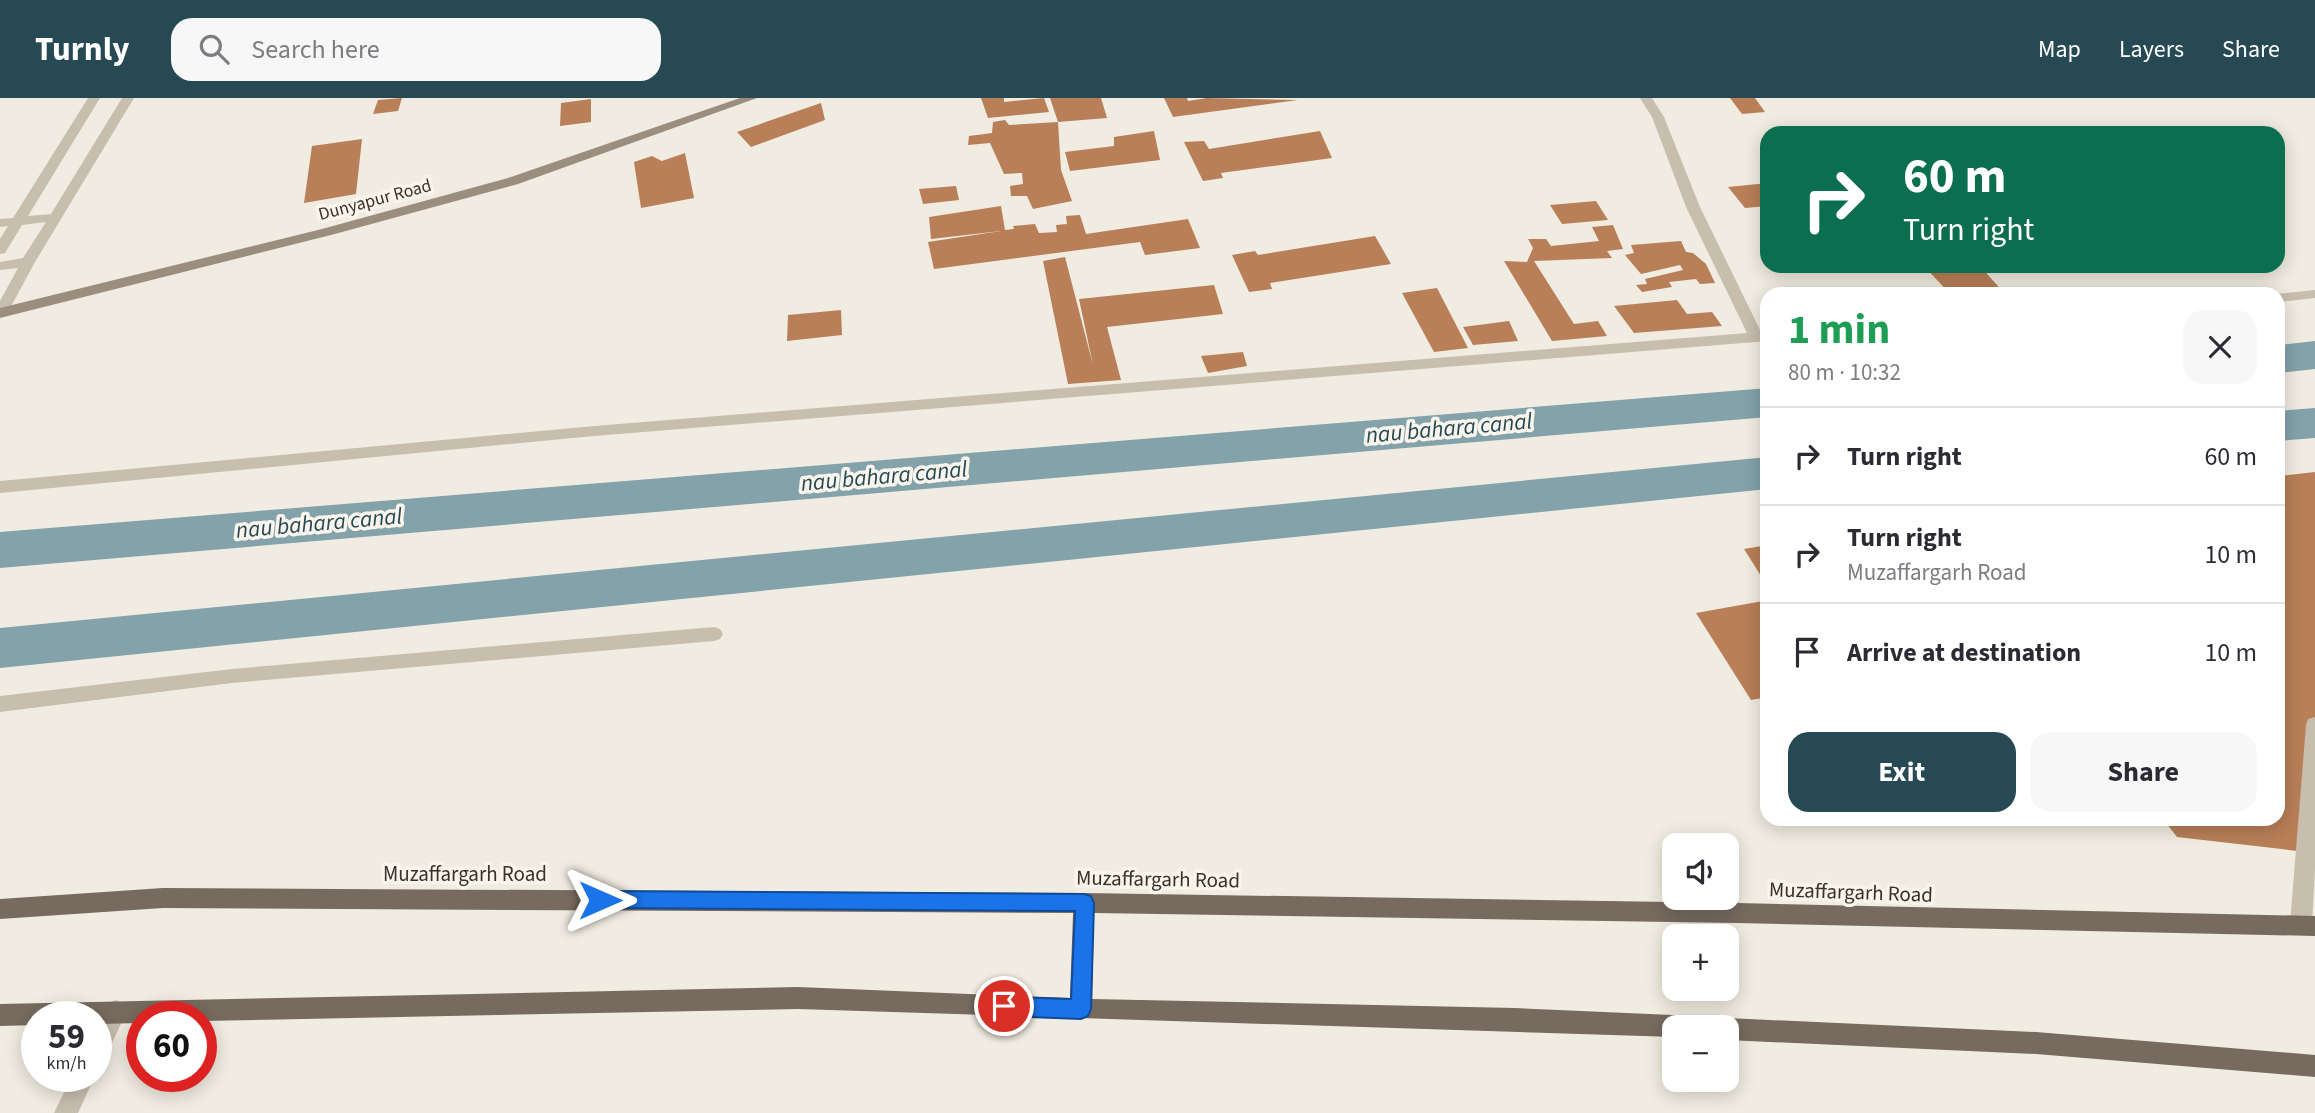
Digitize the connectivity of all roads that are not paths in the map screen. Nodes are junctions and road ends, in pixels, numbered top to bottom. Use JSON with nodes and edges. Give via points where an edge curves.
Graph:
{"nodes":[{"id":1,"x":94,"y":98,"type":"edge"},
{"id":2,"x":128,"y":98,"type":"edge"},
{"id":3,"x":751,"y":98,"type":"edge"},
{"id":4,"x":1646,"y":98,"type":"edge"},
{"id":5,"x":56,"y":217,"type":"junction"},
{"id":6,"x":18,"y":221,"type":"junction"},
{"id":7,"x":0,"y":223,"type":"edge"},
{"id":8,"x":0,"y":250,"type":"edge"},
{"id":9,"x":28,"y":262,"type":"junction"},
{"id":10,"x":0,"y":266,"type":"edge"},
{"id":11,"x":2315,"y":294,"type":"edge"},
{"id":12,"x":2285,"y":297,"type":"edge"},
{"id":13,"x":1,"y":313,"type":"edge"},
{"id":14,"x":1760,"y":333,"type":"edge"},
{"id":15,"x":1760,"y":337,"type":"edge"},
{"id":16,"x":0,"y":486,"type":"edge"},
{"id":17,"x":714,"y":634,"type":"dead end"},
{"id":18,"x":0,"y":704,"type":"edge"},
{"id":19,"x":2315,"y":725,"type":"edge"},
{"id":20,"x":1084,"y":903,"type":"junction"},
{"id":21,"x":0,"y":909,"type":"edge"},
{"id":22,"x":2308,"y":925,"type":"edge"},
{"id":23,"x":1081,"y":1009,"type":"junction"},
{"id":24,"x":116,"y":1012,"type":"junction"},
{"id":25,"x":0,"y":1016,"type":"edge"},
{"id":26,"x":112,"y":1020,"type":"edge"},
{"id":27,"x":1662,"y":1026,"type":"edge"},
{"id":28,"x":1739,"y":1030,"type":"edge"},
{"id":29,"x":2315,"y":1066,"type":"edge"},
{"id":30,"x":76,"y":1092,"type":"edge"},
{"id":31,"x":66,"y":1113,"type":"edge"}],
"edges":[{"from":1,"to":6,"type":"street"},
{"from":2,"to":5,"type":"street"},
{"from":3,"to":13,"type":"main road","name":"Dunyapur Road","via":[[513,181]]},
{"from":4,"to":14,"type":"street","via":[[1693,207]]},
{"from":5,"to":6,"type":"street"},
{"from":5,"to":9,"type":"street"},
{"from":6,"to":7,"type":"street"},
{"from":6,"to":8,"type":"street"},
{"from":9,"to":10,"type":"street"},
{"from":9,"to":13,"type":"street"},
{"from":11,"to":12,"type":"street"},
{"from":15,"to":16,"type":"street","via":[[594,431]]},
{"from":17,"to":18,"type":"street","via":[[232,676]]},
{"from":19,"to":22,"type":"street"},
{"from":20,"to":21,"type":"main road","name":"Muzaffargarh Road","via":[[163,898]]},
{"from":20,"to":22,"type":"main road","name":"Muzaffargarh Road"},
{"from":20,"to":23,"type":"main road"},
{"from":23,"to":24,"type":"main road","via":[[797,998]]},
{"from":23,"to":27,"type":"main road"},
{"from":24,"to":25,"type":"main road"},
{"from":24,"to":26,"type":"street"},
{"from":28,"to":29,"type":"main road","via":[[2036,1043]]},
{"from":30,"to":31,"type":"street"}]}
